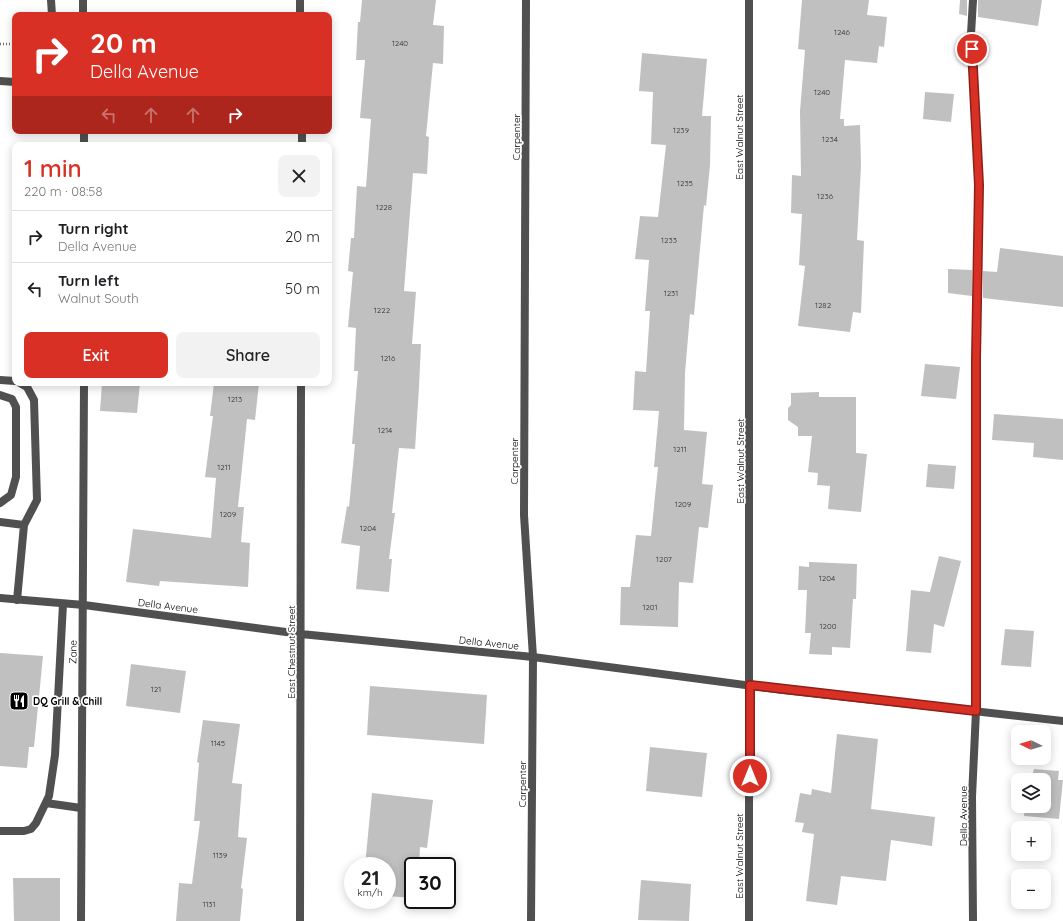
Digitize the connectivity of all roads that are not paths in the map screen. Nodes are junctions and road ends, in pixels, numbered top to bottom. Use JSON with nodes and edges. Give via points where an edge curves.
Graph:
{"nodes":[{"id":1,"x":51,"y":0,"type":"edge"},
{"id":2,"x":83,"y":0,"type":"edge"},
{"id":3,"x":300,"y":0,"type":"edge"},
{"id":4,"x":526,"y":0,"type":"edge"},
{"id":5,"x":749,"y":0,"type":"edge"},
{"id":6,"x":973,"y":0,"type":"edge"},
{"id":7,"x":52,"y":12,"type":"edge"},
{"id":8,"x":84,"y":12,"type":"edge"},
{"id":9,"x":300,"y":12,"type":"edge"},
{"id":10,"x":0,"y":81,"type":"edge"},
{"id":11,"x":12,"y":82,"type":"edge"},
{"id":12,"x":0,"y":380,"type":"edge"},
{"id":13,"x":12,"y":381,"type":"edge"},
{"id":14,"x":25,"y":386,"type":"edge"},
{"id":15,"x":84,"y":386,"type":"edge"},
{"id":16,"x":301,"y":386,"type":"edge"},
{"id":17,"x":0,"y":395,"type":"edge"},
{"id":18,"x":0,"y":503,"type":"edge"},
{"id":19,"x":0,"y":522,"type":"edge"},
{"id":20,"x":24,"y":525,"type":"junction"},
{"id":21,"x":0,"y":598,"type":"edge"},
{"id":22,"x":17,"y":600,"type":"junction"},
{"id":23,"x":63,"y":604,"type":"junction"},
{"id":24,"x":84,"y":605,"type":"junction"},
{"id":25,"x":301,"y":634,"type":"junction"},
{"id":26,"x":534,"y":657,"type":"junction"},
{"id":27,"x":750,"y":685,"type":"junction"},
{"id":28,"x":976,"y":711,"type":"junction"},
{"id":29,"x":1063,"y":721,"type":"edge"},
{"id":30,"x":46,"y":803,"type":"junction"},
{"id":31,"x":81,"y":808,"type":"junction"},
{"id":32,"x":0,"y":831,"type":"edge"},
{"id":33,"x":81,"y":921,"type":"edge"},
{"id":34,"x":300,"y":921,"type":"edge"},
{"id":35,"x":531,"y":921,"type":"edge"},
{"id":36,"x":749,"y":921,"type":"edge"},
{"id":37,"x":973,"y":921,"type":"edge"}],
"edges":[{"from":1,"to":7,"type":"street"},
{"from":2,"to":8,"type":"street"},
{"from":3,"to":9,"type":"street"},
{"from":4,"to":26,"type":"street","name":"Carpenter","via":[[524,515]]},
{"from":5,"to":27,"type":"street","name":"East Walnut Street"},
{"from":6,"to":28,"type":"street","via":[[970,34],[979,185],[976,360]]},
{"from":10,"to":11,"type":"street"},
{"from":12,"to":13,"type":"street"},
{"from":14,"to":20,"type":"street","via":[[34,400],[37,500]]},
{"from":15,"to":24,"type":"street","name":"Zane"},
{"from":16,"to":25,"type":"street","name":"East Chestnut Street"},
{"from":17,"to":18,"type":"street","via":[[12,399],[16,407],[16,477],[11,495]]},
{"from":19,"to":20,"type":"street"},
{"from":20,"to":22,"type":"street"},
{"from":21,"to":22,"type":"street","name":"Della Avenue"},
{"from":22,"to":23,"type":"street","name":"Della Avenue"},
{"from":23,"to":24,"type":"street","name":"Della Avenue"},
{"from":23,"to":30,"type":"street","via":[[55,755]]},
{"from":24,"to":25,"type":"street","name":"Della Avenue"},
{"from":24,"to":31,"type":"street","name":"Zane"},
{"from":25,"to":26,"type":"street","name":"Della Avenue"},
{"from":25,"to":34,"type":"street","name":"East Chestnut Street"},
{"from":26,"to":27,"type":"street","name":"Della Avenue"},
{"from":26,"to":35,"type":"street","name":"Carpenter"},
{"from":27,"to":28,"type":"street","name":"Della Avenue"},
{"from":27,"to":36,"type":"street","name":"East Walnut Street"},
{"from":28,"to":29,"type":"street","name":"Della Avenue"},
{"from":28,"to":37,"type":"street","name":"Della Avenue","via":[[972,797]]},
{"from":30,"to":31,"type":"street"},
{"from":30,"to":32,"type":"street","via":[[31,829]]},
{"from":31,"to":33,"type":"street","name":"Zane"}]}
